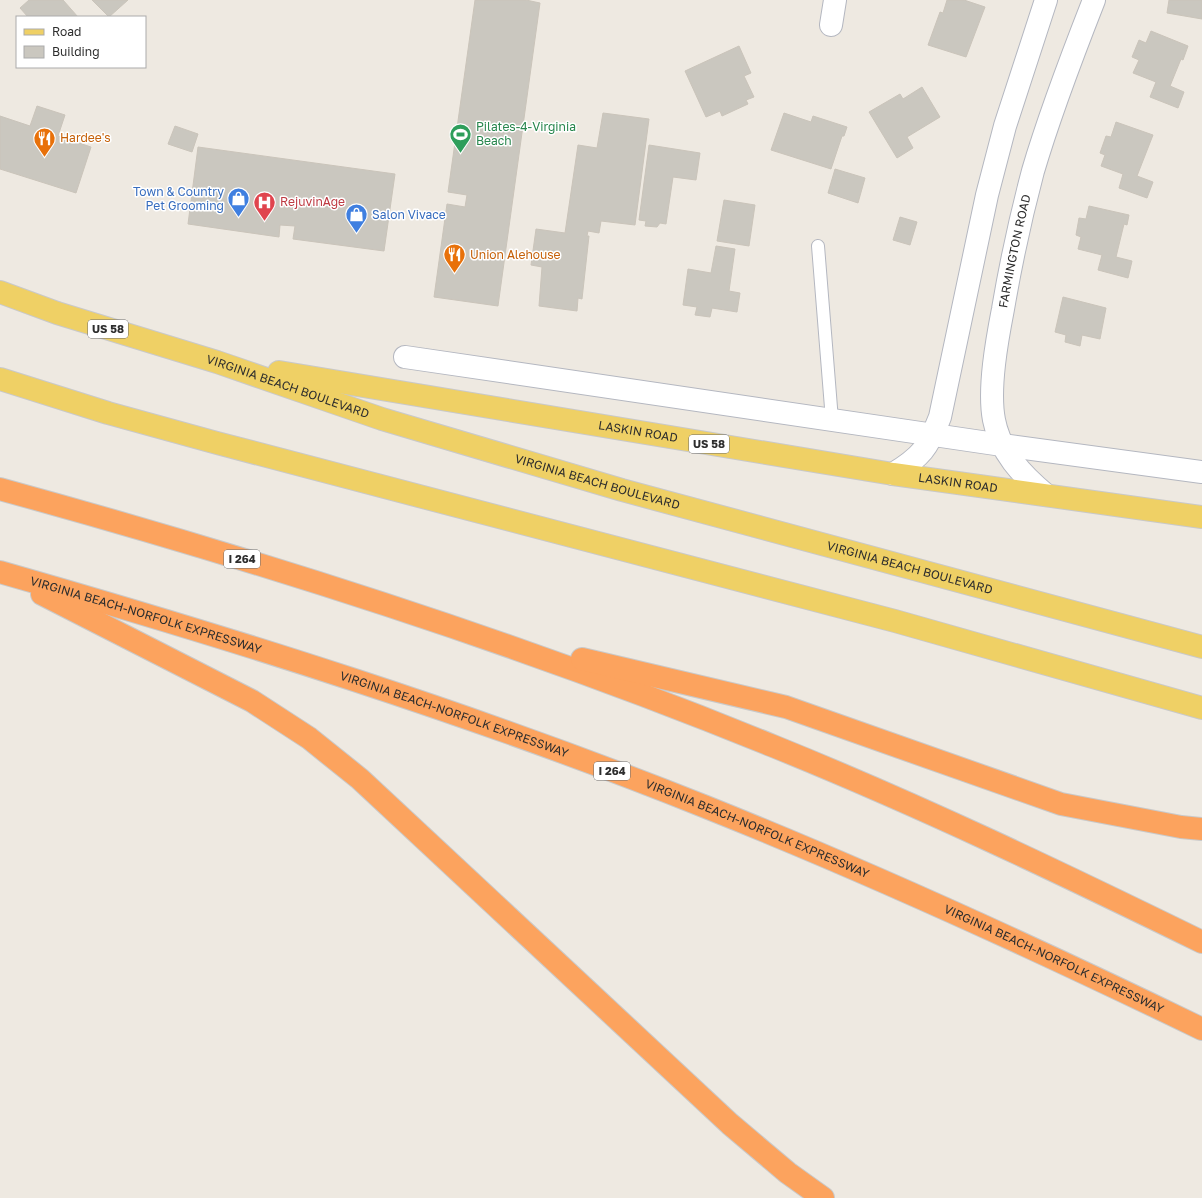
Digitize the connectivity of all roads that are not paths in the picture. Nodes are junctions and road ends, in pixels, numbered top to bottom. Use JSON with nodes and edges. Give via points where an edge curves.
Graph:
{"nodes":[{"id":1,"x":835,"y":0,"type":"edge"},
{"id":2,"x":1046,"y":0,"type":"edge"},
{"id":3,"x":1094,"y":0,"type":"edge"},
{"id":4,"x":832,"y":25,"type":"dead end"},
{"id":5,"x":818,"y":246,"type":"dead end"},
{"id":6,"x":0,"y":292,"type":"edge"},
{"id":7,"x":405,"y":357,"type":"dead end"},
{"id":8,"x":216,"y":362,"type":"junction"},
{"id":9,"x":0,"y":379,"type":"edge"},
{"id":10,"x":832,"y":420,"type":"junction"},
{"id":11,"x":933,"y":435,"type":"junction"},
{"id":12,"x":1002,"y":445,"type":"junction"},
{"id":13,"x":1202,"y":472,"type":"edge"},
{"id":14,"x":893,"y":474,"type":"junction"},
{"id":15,"x":0,"y":489,"type":"edge"},
{"id":16,"x":1046,"y":495,"type":"junction"},
{"id":17,"x":1202,"y":517,"type":"edge"},
{"id":18,"x":0,"y":572,"type":"edge"},
{"id":19,"x":481,"y":636,"type":"junction"},
{"id":20,"x":1202,"y":647,"type":"edge"},
{"id":21,"x":1202,"y":708,"type":"edge"},
{"id":22,"x":1202,"y":829,"type":"edge"},
{"id":23,"x":1202,"y":942,"type":"edge"},
{"id":24,"x":1202,"y":1029,"type":"edge"},
{"id":25,"x":823,"y":1198,"type":"edge"}],
"edges":[{"from":1,"to":4,"type":"street"},
{"from":2,"to":11,"type":"street","via":[[1005,126],[987,195],[940,417]]},
{"from":3,"to":12,"type":"street","name":"FARMINGTON ROAD","via":[[1069,63],[1034,170],[1012,254],[997,340],[993,394],[994,420]]},
{"from":5,"to":10,"type":"lane"},
{"from":6,"to":8,"type":"main road","name":"VIRGINIA BEACH BOULEVARD","number":"US 58","via":[[57,313]]},
{"from":7,"to":10,"type":"street"},
{"from":8,"to":14,"type":"main road","name":"LASKIN ROAD","number":"US 58"},
{"from":8,"to":20,"type":"main road","name":"VIRGINIA BEACH BOULEVARD","via":[[382,419],[622,490]]},
{"from":9,"to":21,"type":"main road","via":[[108,413],[895,621]]},
{"from":10,"to":11,"type":"street"},
{"from":11,"to":12,"type":"street"},
{"from":11,"to":14,"type":"street","via":[[924,450],[912,462]]},
{"from":12,"to":13,"type":"street"},
{"from":12,"to":16,"type":"street","name":"FARMINGTON ROAD","via":[[1026,479]]},
{"from":14,"to":16,"type":"main road","name":"LASKIN ROAD","number":"US 58"},
{"from":15,"to":19,"type":"highway","number":"I 264","via":[[324,584]]},
{"from":16,"to":17,"type":"main road","name":"LASKIN ROAD","number":"US 58"},
{"from":18,"to":24,"type":"highway","name":"VIRGINIA BEACH-NORFOLK EXPRESSWAY","number":"I 264","via":[[124,607],[316,667],[537,743],[698,804],[864,872],[1065,963]]},
{"from":18,"to":25,"type":"highway","via":[[252,701],[308,738],[360,779],[730,1124],[788,1173]]},
{"from":19,"to":22,"type":"highway","via":[[786,707],[1061,804]]},
{"from":19,"to":23,"type":"highway","number":"I 264","via":[[634,691],[772,745],[1042,864]]}]}
